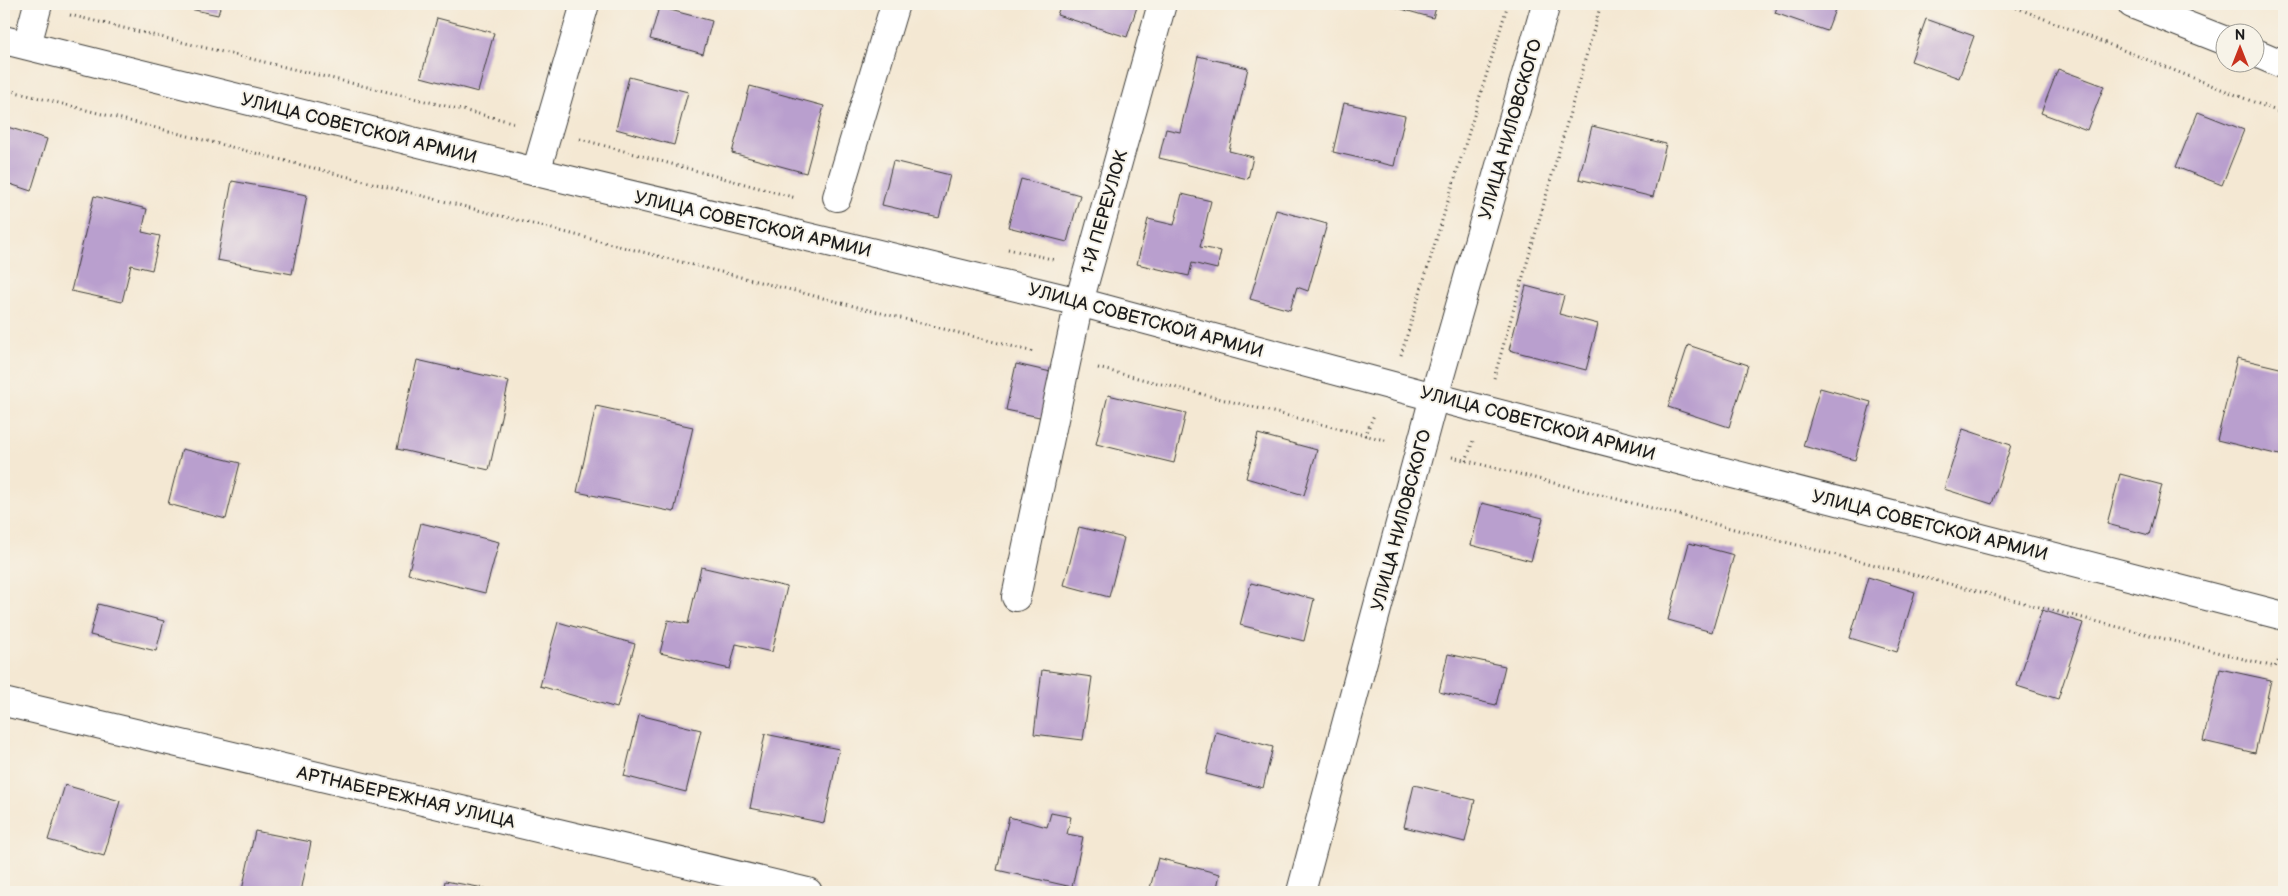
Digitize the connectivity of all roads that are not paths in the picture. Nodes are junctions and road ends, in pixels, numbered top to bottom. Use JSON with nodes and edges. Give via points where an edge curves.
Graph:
{"nodes":[{"id":1,"x":38,"y":4,"type":"edge"},
{"id":2,"x":584,"y":4,"type":"edge"},
{"id":3,"x":895,"y":4,"type":"edge"},
{"id":4,"x":1162,"y":4,"type":"edge"},
{"id":5,"x":1546,"y":4,"type":"edge"},
{"id":6,"x":2132,"y":4,"type":"edge"},
{"id":7,"x":2216,"y":37,"type":"edge"},
{"id":8,"x":15,"y":42,"type":"edge"},
{"id":9,"x":2266,"y":57,"type":"edge"},
{"id":10,"x":2284,"y":65,"type":"edge"},
{"id":11,"x":536,"y":172,"type":"junction"},
{"id":12,"x":838,"y":197,"type":"dead end"},
{"id":13,"x":1079,"y":302,"type":"junction"},
{"id":14,"x":1434,"y":397,"type":"junction"},
{"id":15,"x":1016,"y":597,"type":"dead end"},
{"id":16,"x":2284,"y":616,"type":"edge"},
{"id":17,"x":4,"y":702,"type":"edge"},
{"id":18,"x":808,"y":892,"type":"edge"},
{"id":19,"x":1302,"y":892,"type":"edge"}],
"edges":[{"from":1,"to":8,"type":"street"},
{"from":2,"to":11,"type":"street"},
{"from":3,"to":12,"type":"street"},
{"from":4,"to":13,"type":"street","name":"1-Й ПЕРЕУЛОК"},
{"from":5,"to":14,"type":"street","name":"УЛИЦА НИЛОВСКОГО"},
{"from":6,"to":7,"type":"street"},
{"from":8,"to":11,"type":"street","name":"УЛИЦА СОВЕТСКОЙ АРМИИ"},
{"from":9,"to":10,"type":"street"},
{"from":11,"to":13,"type":"street","name":"УЛИЦА СОВЕТСКОЙ АРМИИ"},
{"from":13,"to":14,"type":"street","name":"УЛИЦА СОВЕТСКОЙ АРМИИ"},
{"from":13,"to":15,"type":"street","name":"1-Й ПЕРЕУЛОК"},
{"from":14,"to":16,"type":"street","name":"УЛИЦА СОВЕТСКОЙ АРМИИ"},
{"from":14,"to":19,"type":"street","name":"УЛИЦА НИЛОВСКОГО"},
{"from":17,"to":18,"type":"street","name":"АРТНАБЕРЕЖНАЯ УЛИЦА"}]}
